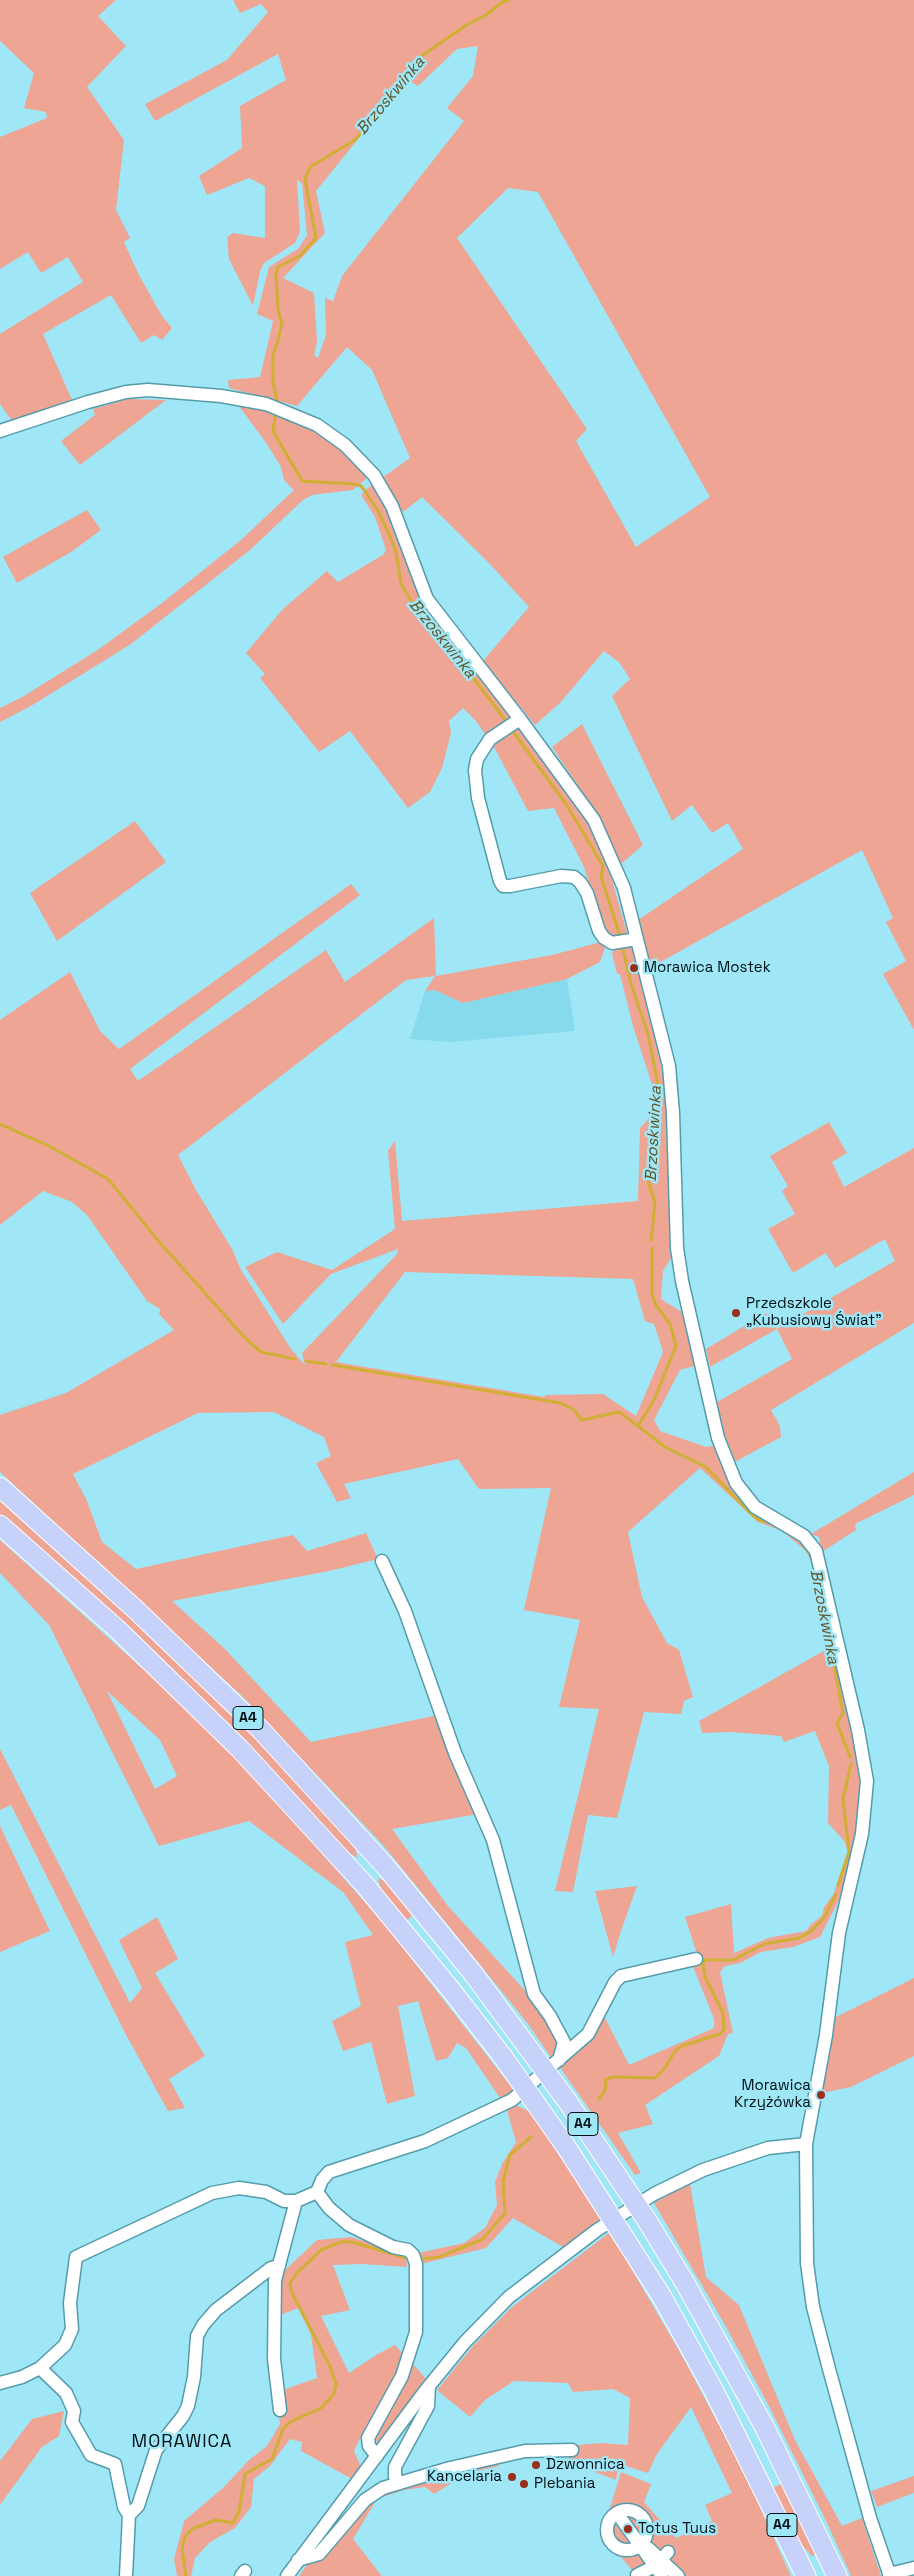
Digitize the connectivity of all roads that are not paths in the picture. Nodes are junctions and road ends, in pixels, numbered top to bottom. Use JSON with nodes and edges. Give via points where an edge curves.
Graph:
{"nodes":[{"id":1,"x":0,"y":431,"type":"edge"},
{"id":2,"x":512,"y":724,"type":"junction"},
{"id":3,"x":625,"y":941,"type":"junction"},
{"id":4,"x":0,"y":1487,"type":"edge"},
{"id":5,"x":0,"y":1525,"type":"edge"},
{"id":6,"x":382,"y":1561,"type":"dead end"},
{"id":7,"x":696,"y":1959,"type":"dead end"},
{"id":8,"x":560,"y":2060,"type":"junction"},
{"id":9,"x":806,"y":2144,"type":"junction"},
{"id":10,"x":317,"y":2192,"type":"junction"},
{"id":11,"x":296,"y":2201,"type":"junction"},
{"id":12,"x":279,"y":2266,"type":"junction"},
{"id":13,"x":40,"y":2368,"type":"junction"},
{"id":14,"x":0,"y":2383,"type":"edge"},
{"id":15,"x":429,"y":2386,"type":"junction"},
{"id":16,"x":280,"y":2410,"type":"dead end"},
{"id":17,"x":572,"y":2450,"type":"dead end"},
{"id":18,"x":377,"y":2456,"type":"junction"},
{"id":19,"x":400,"y":2482,"type":"junction"},
{"id":20,"x":617,"y":2513,"type":"junction"},
{"id":21,"x":129,"y":2515,"type":"junction"},
{"id":22,"x":642,"y":2518,"type":"junction"},
{"id":23,"x":628,"y":2529,"type":"junction"},
{"id":24,"x":612,"y":2543,"type":"junction"},
{"id":25,"x":639,"y":2546,"type":"junction"},
{"id":26,"x":298,"y":2560,"type":"junction"},
{"id":27,"x":654,"y":2568,"type":"edge"},
{"id":28,"x":914,"y":2568,"type":"edge"},
{"id":29,"x":890,"y":2575,"type":"edge"},
{"id":30,"x":126,"y":2576,"type":"edge"},
{"id":31,"x":287,"y":2576,"type":"edge"},
{"id":32,"x":678,"y":2576,"type":"edge"},
{"id":33,"x":806,"y":2576,"type":"edge"},
{"id":34,"x":837,"y":2576,"type":"edge"}],
"edges":[{"from":1,"to":2,"type":"street","via":[[88,402],[141,391],[222,396],[266,404],[318,425],[345,445],[374,475],[402,528],[427,599]]},
{"from":2,"to":3,"type":"street","via":[[594,820],[624,888]]},
{"from":2,"to":3,"type":"street","via":[[490,739],[477,759],[475,770],[478,798],[500,881],[503,886],[510,886],[574,876],[586,893],[604,938]]},
{"from":3,"to":9,"type":"street","via":[[669,1066],[677,1248],[718,1438],[736,1483],[754,1507],[804,1536],[816,1551],[867,1781],[862,1834],[839,1933],[826,2034]]},
{"from":4,"to":34,"type":"highway","number":"A4","bridge":true,"via":[[197,1667],[274,1745],[386,1867],[472,1972],[568,2102],[685,2283],[765,2428]]},
{"from":5,"to":33,"type":"highway","number":"A4","bridge":true,"via":[[117,1629],[240,1748],[364,1884],[451,1990],[567,2148],[662,2297],[714,2391]]},
{"from":6,"to":8,"type":"street","via":[[405,1611],[455,1753],[493,1840],[534,1994],[564,2042]]},
{"from":7,"to":8,"type":"street","via":[[621,1976],[588,2034]]},
{"from":8,"to":10,"type":"street","via":[[512,2100],[425,2141],[329,2172]]},
{"from":9,"to":15,"type":"street","via":[[768,2148],[703,2170],[654,2194],[597,2230],[509,2297],[465,2342]]},
{"from":9,"to":29,"type":"street","via":[[807,2263],[813,2307],[870,2518]]},
{"from":10,"to":11,"type":"street"},
{"from":10,"to":18,"type":"street","via":[[329,2208],[349,2225],[392,2247],[408,2250],[416,2264],[416,2332],[402,2376],[368,2438],[369,2446]]},
{"from":11,"to":12,"type":"street"},
{"from":11,"to":13,"type":"street","via":[[284,2201],[266,2192],[239,2188],[212,2194],[76,2257],[70,2303],[72,2329],[56,2356]]},
{"from":12,"to":16,"type":"street","via":[[275,2280],[274,2359]]},
{"from":12,"to":21,"type":"street","via":[[271,2268],[216,2310],[203,2325],[197,2336],[188,2406],[156,2450],[138,2506]]},
{"from":13,"to":14,"type":"street"},
{"from":13,"to":21,"type":"street","via":[[66,2393],[74,2411],[72,2422],[91,2455],[115,2464],[124,2507]]},
{"from":15,"to":18,"type":"street"},
{"from":15,"to":19,"type":"street","via":[[428,2406],[395,2468],[395,2477]]},
{"from":17,"to":19,"type":"street","via":[[525,2451]]},
{"from":18,"to":26,"type":"street"},
{"from":19,"to":26,"type":"street","via":[[383,2488],[366,2500],[319,2554]]},
{"from":20,"to":22,"type":"street","via":[[630,2511]]},
{"from":20,"to":23,"type":"street"},
{"from":20,"to":24,"type":"street","via":[[607,2529]]},
{"from":21,"to":30,"type":"street"},
{"from":22,"to":23,"type":"street"},
{"from":22,"to":25,"type":"street","via":[[647,2530]]},
{"from":23,"to":24,"type":"street"},
{"from":23,"to":25,"type":"street"},
{"from":24,"to":25,"type":"street","via":[[620,2549]]},
{"from":25,"to":27,"type":"street"},
{"from":25,"to":27,"type":"street"},
{"from":26,"to":31,"type":"street"},
{"from":27,"to":32,"type":"street"},
{"from":28,"to":29,"type":"street"}]}
